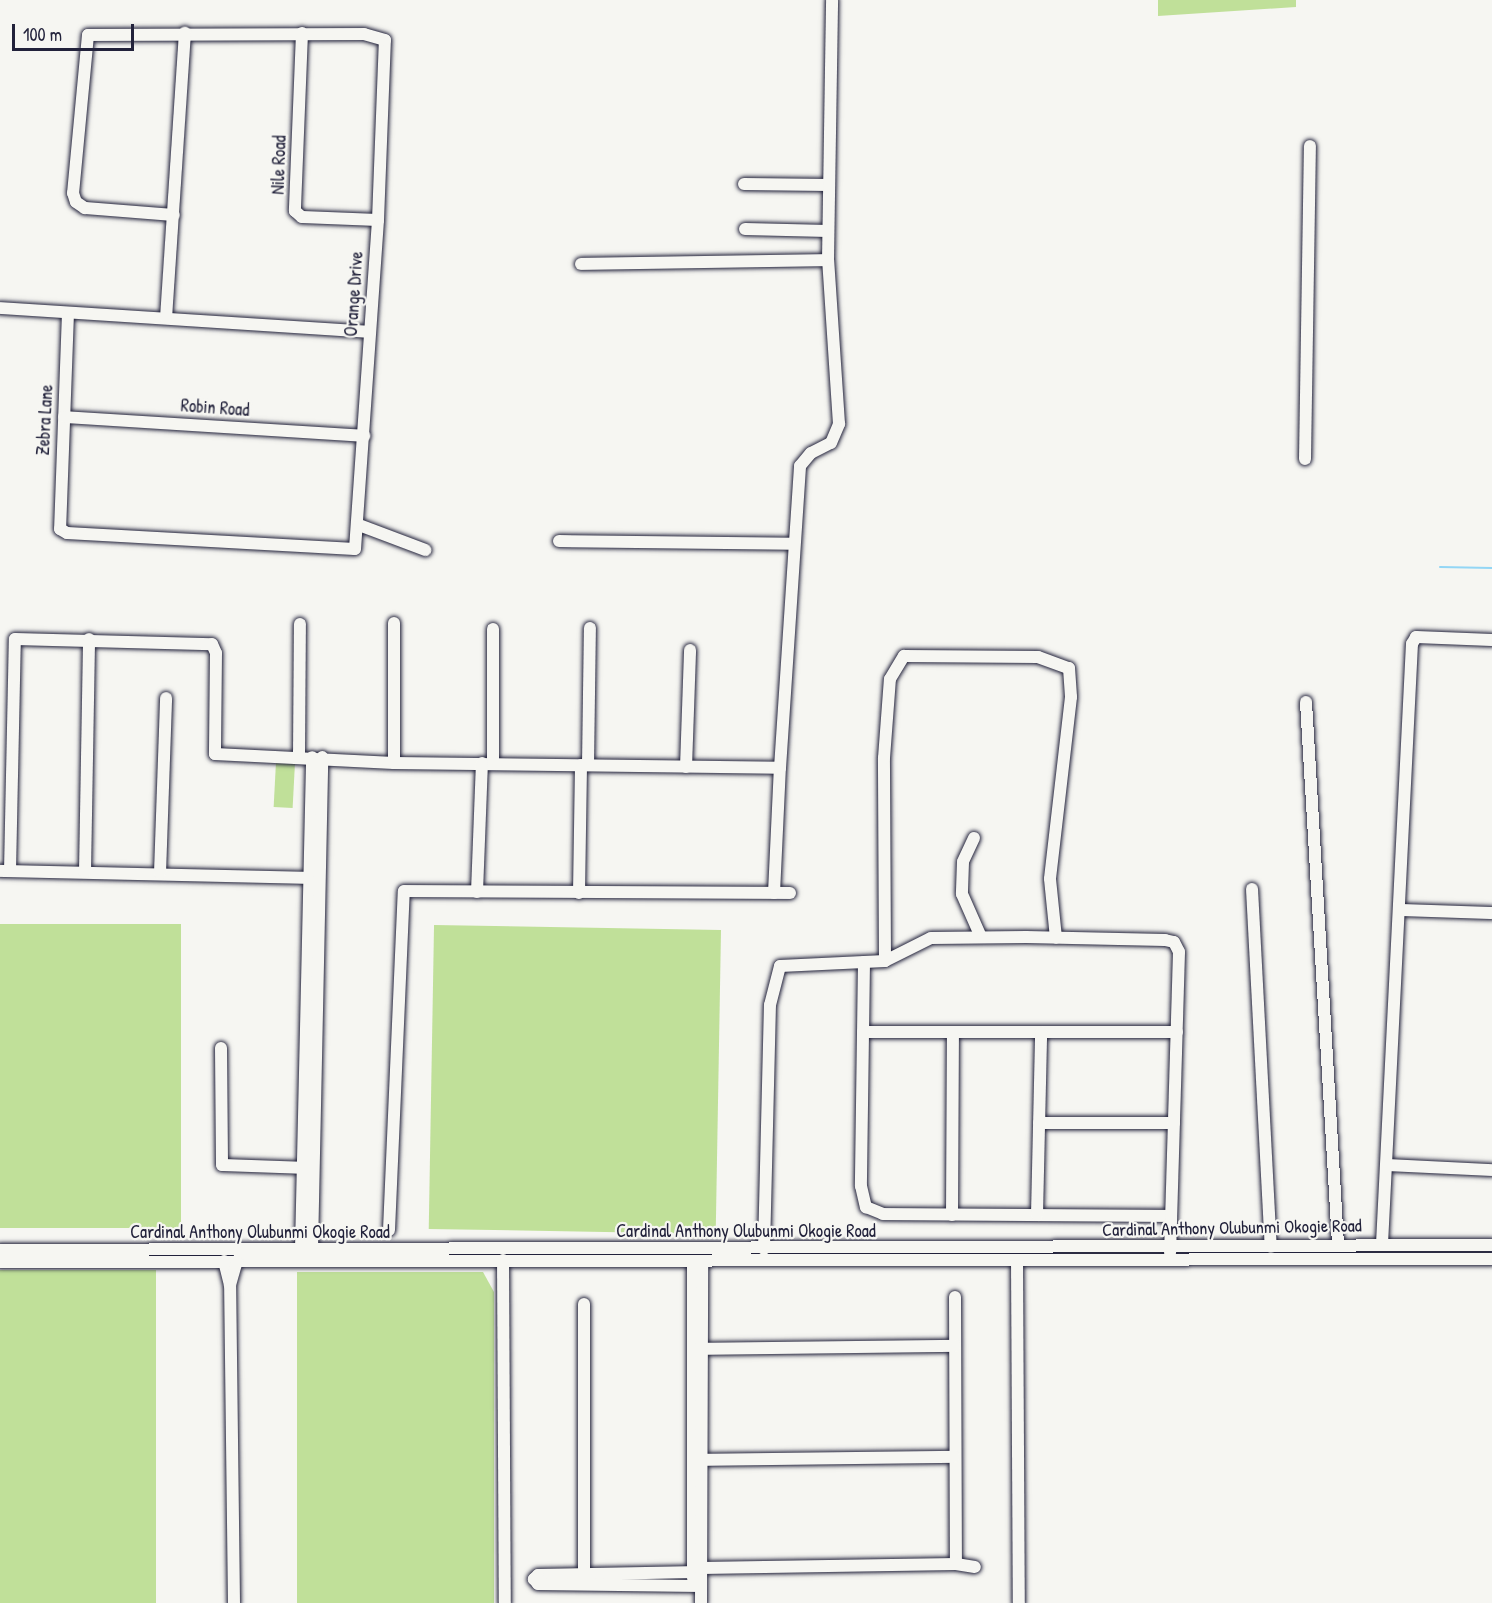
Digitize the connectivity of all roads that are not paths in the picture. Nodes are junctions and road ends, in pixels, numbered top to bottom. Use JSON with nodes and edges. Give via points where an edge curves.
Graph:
{"nodes":[{"id":1,"x":832,"y":0,"type":"edge"},
{"id":2,"x":185,"y":33,"type":"junction"},
{"id":3,"x":302,"y":33,"type":"junction"},
{"id":4,"x":1310,"y":146,"type":"dead end"},
{"id":5,"x":744,"y":184,"type":"dead end"},
{"id":6,"x":829,"y":185,"type":"junction"},
{"id":7,"x":174,"y":215,"type":"junction"},
{"id":8,"x":378,"y":220,"type":"junction"},
{"id":9,"x":745,"y":229,"type":"dead end"},
{"id":10,"x":828,"y":231,"type":"junction"},
{"id":11,"x":828,"y":260,"type":"junction"},
{"id":12,"x":581,"y":264,"type":"dead end"},
{"id":13,"x":0,"y":308,"type":"edge"},
{"id":14,"x":68,"y":313,"type":"junction"},
{"id":15,"x":166,"y":318,"type":"junction"},
{"id":16,"x":369,"y":332,"type":"junction"},
{"id":17,"x":64,"y":417,"type":"junction"},
{"id":18,"x":364,"y":436,"type":"junction"},
{"id":19,"x":1305,"y":459,"type":"dead end"},
{"id":20,"x":359,"y":525,"type":"junction"},
{"id":21,"x":559,"y":540,"type":"dead end"},
{"id":22,"x":793,"y":543,"type":"junction"},
{"id":23,"x":355,"y":549,"type":"joint"},
{"id":24,"x":424,"y":550,"type":"dead end"},
{"id":25,"x":394,"y":623,"type":"dead end"},
{"id":26,"x":300,"y":624,"type":"dead end"},
{"id":27,"x":590,"y":628,"type":"dead end"},
{"id":28,"x":493,"y":629,"type":"dead end"},
{"id":29,"x":89,"y":639,"type":"junction"},
{"id":30,"x":1492,"y":640,"type":"edge"},
{"id":31,"x":690,"y":650,"type":"dead end"},
{"id":32,"x":166,"y":698,"type":"dead end"},
{"id":33,"x":1306,"y":702,"type":"dead end"},
{"id":34,"x":311,"y":757,"type":"junction"},
{"id":35,"x":394,"y":763,"type":"junction"},
{"id":36,"x":488,"y":763,"type":"junction"},
{"id":37,"x":584,"y":765,"type":"junction"},
{"id":38,"x":686,"y":766,"type":"junction"},
{"id":39,"x":780,"y":768,"type":"junction"},
{"id":40,"x":974,"y":838,"type":"dead end"},
{"id":41,"x":5,"y":871,"type":"edge"},
{"id":42,"x":85,"y":872,"type":"junction"},
{"id":43,"x":160,"y":873,"type":"junction"},
{"id":44,"x":315,"y":877,"type":"junction"},
{"id":45,"x":1252,"y":889,"type":"dead end"},
{"id":46,"x":477,"y":891,"type":"junction"},
{"id":47,"x":579,"y":893,"type":"junction"},
{"id":48,"x":774,"y":893,"type":"junction"},
{"id":49,"x":790,"y":893,"type":"dead end"},
{"id":50,"x":1400,"y":910,"type":"junction"},
{"id":51,"x":1492,"y":913,"type":"edge"},
{"id":52,"x":981,"y":937,"type":"junction"},
{"id":53,"x":1056,"y":938,"type":"junction"},
{"id":54,"x":885,"y":961,"type":"junction"},
{"id":55,"x":864,"y":962,"type":"junction"},
{"id":56,"x":863,"y":1032,"type":"junction"},
{"id":57,"x":1041,"y":1032,"type":"junction"},
{"id":58,"x":1177,"y":1032,"type":"junction"},
{"id":59,"x":953,"y":1034,"type":"junction"},
{"id":60,"x":221,"y":1048,"type":"dead end"},
{"id":61,"x":1039,"y":1123,"type":"junction"},
{"id":62,"x":1174,"y":1123,"type":"junction"},
{"id":63,"x":1388,"y":1165,"type":"junction"},
{"id":64,"x":309,"y":1168,"type":"junction"},
{"id":65,"x":1492,"y":1170,"type":"edge"},
{"id":66,"x":952,"y":1215,"type":"junction"},
{"id":67,"x":1037,"y":1215,"type":"junction"},
{"id":68,"x":1171,"y":1216,"type":"junction"},
{"id":69,"x":389,"y":1230,"type":"dead end"},
{"id":70,"x":1338,"y":1244,"type":"junction"},
{"id":71,"x":1383,"y":1244,"type":"junction"},
{"id":72,"x":1171,"y":1245,"type":"junction"},
{"id":73,"x":1492,"y":1245,"type":"edge"},
{"id":74,"x":1271,"y":1246,"type":"junction"},
{"id":75,"x":306,"y":1249,"type":"junction"},
{"id":76,"x":764,"y":1249,"type":"junction"},
{"id":77,"x":0,"y":1250,"type":"edge"},
{"id":78,"x":634,"y":1255,"type":"junction"},
{"id":79,"x":1492,"y":1259,"type":"edge"},
{"id":80,"x":503,"y":1260,"type":"junction"},
{"id":81,"x":1017,"y":1260,"type":"junction"},
{"id":82,"x":1170,"y":1260,"type":"junction"},
{"id":83,"x":224,"y":1261,"type":"junction"},
{"id":84,"x":237,"y":1261,"type":"junction"},
{"id":85,"x":698,"y":1261,"type":"junction"},
{"id":86,"x":0,"y":1262,"type":"edge"},
{"id":87,"x":230,"y":1285,"type":"junction"},
{"id":88,"x":956,"y":1296,"type":"dead end"},
{"id":89,"x":584,"y":1304,"type":"dead end"},
{"id":90,"x":955,"y":1346,"type":"junction"},
{"id":91,"x":695,"y":1349,"type":"junction"},
{"id":92,"x":954,"y":1457,"type":"junction"},
{"id":93,"x":697,"y":1460,"type":"junction"},
{"id":94,"x":956,"y":1564,"type":"junction"},
{"id":95,"x":975,"y":1568,"type":"dead end"},
{"id":96,"x":698,"y":1571,"type":"junction"},
{"id":97,"x":584,"y":1580,"type":"junction"},
{"id":98,"x":697,"y":1586,"type":"junction"},
{"id":99,"x":234,"y":1603,"type":"edge"},
{"id":100,"x":505,"y":1603,"type":"edge"},
{"id":101,"x":693,"y":1603,"type":"edge"},
{"id":102,"x":701,"y":1603,"type":"edge"},
{"id":103,"x":1019,"y":1603,"type":"edge"}],
"edges":[{"from":1,"to":6,"type":"street"},
{"from":2,"to":3,"type":"street"},
{"from":2,"to":7,"type":"street"},
{"from":2,"to":7,"type":"street","via":[[88,35],[72,193],[85,208]]},
{"from":3,"to":8,"type":"street","name":"Nile Road","via":[[295,212],[302,217]]},
{"from":3,"to":8,"type":"street","name":"Orange Drive","via":[[378,34],[385,40]]},
{"from":4,"to":19,"type":"street"},
{"from":5,"to":6,"type":"street"},
{"from":6,"to":10,"type":"street"},
{"from":7,"to":15,"type":"street"},
{"from":8,"to":16,"type":"street","name":"Orange Drive"},
{"from":9,"to":10,"type":"street"},
{"from":10,"to":11,"type":"street"},
{"from":11,"to":12,"type":"street"},
{"from":11,"to":22,"type":"street","via":[[839,424],[831,443],[812,453],[800,466]]},
{"from":13,"to":14,"type":"street"},
{"from":14,"to":15,"type":"street"},
{"from":14,"to":17,"type":"street","name":"Zebra Lane"},
{"from":15,"to":16,"type":"street"},
{"from":16,"to":18,"type":"street","name":"Orange Drive"},
{"from":17,"to":18,"type":"street","name":"Robin Road"},
{"from":17,"to":23,"type":"street","name":"Zebra Lane","via":[[60,529],[67,533]]},
{"from":18,"to":20,"type":"street","name":"Orange Drive"},
{"from":20,"to":23,"type":"street","name":"Orange Drive"},
{"from":20,"to":24,"type":"street"},
{"from":21,"to":22,"type":"street"},
{"from":22,"to":39,"type":"street"},
{"from":25,"to":35,"type":"street"},
{"from":26,"to":34,"type":"street"},
{"from":27,"to":37,"type":"street"},
{"from":28,"to":36,"type":"street"},
{"from":29,"to":34,"type":"street","via":[[212,644],[216,653],[214,754]]},
{"from":29,"to":41,"type":"street","via":[[15,639]]},
{"from":29,"to":42,"type":"street"},
{"from":30,"to":50,"type":"street","via":[[1416,638],[1412,644]]},
{"from":31,"to":38,"type":"street"},
{"from":32,"to":43,"type":"street"},
{"from":33,"to":70,"type":"street"},
{"from":34,"to":35,"type":"street"},
{"from":34,"to":44,"type":"street"},
{"from":35,"to":36,"type":"street"},
{"from":36,"to":37,"type":"street"},
{"from":36,"to":46,"type":"street"},
{"from":37,"to":38,"type":"street"},
{"from":37,"to":47,"type":"street"},
{"from":38,"to":39,"type":"street"},
{"from":39,"to":48,"type":"street"},
{"from":40,"to":52,"type":"street","via":[[963,862],[962,894]]},
{"from":41,"to":42,"type":"street"},
{"from":42,"to":43,"type":"street"},
{"from":43,"to":44,"type":"street"},
{"from":44,"to":64,"type":"street"},
{"from":45,"to":74,"type":"street"},
{"from":46,"to":47,"type":"street"},
{"from":46,"to":69,"type":"street","via":[[404,891]]},
{"from":47,"to":48,"type":"street"},
{"from":48,"to":49,"type":"street"},
{"from":50,"to":51,"type":"street"},
{"from":50,"to":63,"type":"street"},
{"from":52,"to":53,"type":"street"},
{"from":52,"to":54,"type":"street","via":[[931,938]]},
{"from":53,"to":54,"type":"street","via":[[1050,879],[1071,697],[1069,668],[1038,657],[904,657],[890,679],[884,758]]},
{"from":53,"to":58,"type":"street","via":[[1174,942],[1179,952]]},
{"from":54,"to":55,"type":"street"},
{"from":55,"to":56,"type":"street"},
{"from":55,"to":76,"type":"street","via":[[791,962],[774,973]]},
{"from":56,"to":59,"type":"street"},
{"from":56,"to":66,"type":"street","via":[[861,1186],[866,1208],[882,1214]]},
{"from":57,"to":58,"type":"street"},
{"from":57,"to":59,"type":"street"},
{"from":57,"to":61,"type":"street"},
{"from":58,"to":62,"type":"street"},
{"from":59,"to":66,"type":"street"},
{"from":60,"to":64,"type":"street","via":[[222,1165]]},
{"from":61,"to":62,"type":"street"},
{"from":61,"to":67,"type":"street"},
{"from":62,"to":68,"type":"street"},
{"from":63,"to":65,"type":"street"},
{"from":63,"to":71,"type":"street"},
{"from":64,"to":75,"type":"street"},
{"from":66,"to":67,"type":"street"},
{"from":67,"to":68,"type":"street"},
{"from":68,"to":72,"type":"street"},
{"from":70,"to":71,"type":"street","name":"Cardinal Anthony Olubunmi Okogie Road"},
{"from":70,"to":74,"type":"street","name":"Cardinal Anthony Olubunmi Okogie Road"},
{"from":71,"to":73,"type":"street","name":"Cardinal Anthony Olubunmi Okogie Road"},
{"from":72,"to":74,"type":"street","name":"Cardinal Anthony Olubunmi Okogie Road"},
{"from":72,"to":76,"type":"street","name":"Cardinal Anthony Olubunmi Okogie Road"},
{"from":72,"to":82,"type":"street"},
{"from":75,"to":77,"type":"street","name":"Cardinal Anthony Olubunmi Okogie Road"},
{"from":75,"to":78,"type":"street","name":"Cardinal Anthony Olubunmi Okogie Road"},
{"from":76,"to":78,"type":"street","name":"Cardinal Anthony Olubunmi Okogie Road"},
{"from":78,"to":80,"type":"street","name":"Cardinal Anthony Olubunmi Okogie Road"},
{"from":78,"to":85,"type":"street","name":"Cardinal Anthony Olubunmi Okogie Road"},
{"from":79,"to":82,"type":"street","name":"Cardinal Anthony Olubunmi Okogie Road"},
{"from":80,"to":84,"type":"street","name":"Cardinal Anthony Olubunmi Okogie Road"},
{"from":80,"to":100,"type":"street"},
{"from":81,"to":82,"type":"street","name":"Cardinal Anthony Olubunmi Okogie Road"},
{"from":81,"to":85,"type":"street","name":"Cardinal Anthony Olubunmi Okogie Road"},
{"from":81,"to":103,"type":"street"},
{"from":83,"to":84,"type":"street","name":"Cardinal Anthony Olubunmi Okogie Road"},
{"from":83,"to":86,"type":"street","name":"Cardinal Anthony Olubunmi Okogie Road"},
{"from":83,"to":87,"type":"street"},
{"from":84,"to":87,"type":"street"},
{"from":85,"to":91,"type":"street"},
{"from":87,"to":99,"type":"street"},
{"from":88,"to":90,"type":"street"},
{"from":89,"to":97,"type":"street"},
{"from":90,"to":91,"type":"street"},
{"from":90,"to":92,"type":"street"},
{"from":91,"to":93,"type":"street"},
{"from":92,"to":93,"type":"street"},
{"from":92,"to":94,"type":"street"},
{"from":93,"to":96,"type":"street"},
{"from":94,"to":95,"type":"street"},
{"from":94,"to":96,"type":"street"},
{"from":96,"to":97,"type":"street"},
{"from":96,"to":98,"type":"street"},
{"from":97,"to":98,"type":"street"},
{"from":98,"to":101,"type":"street"},
{"from":98,"to":102,"type":"street"}]}
